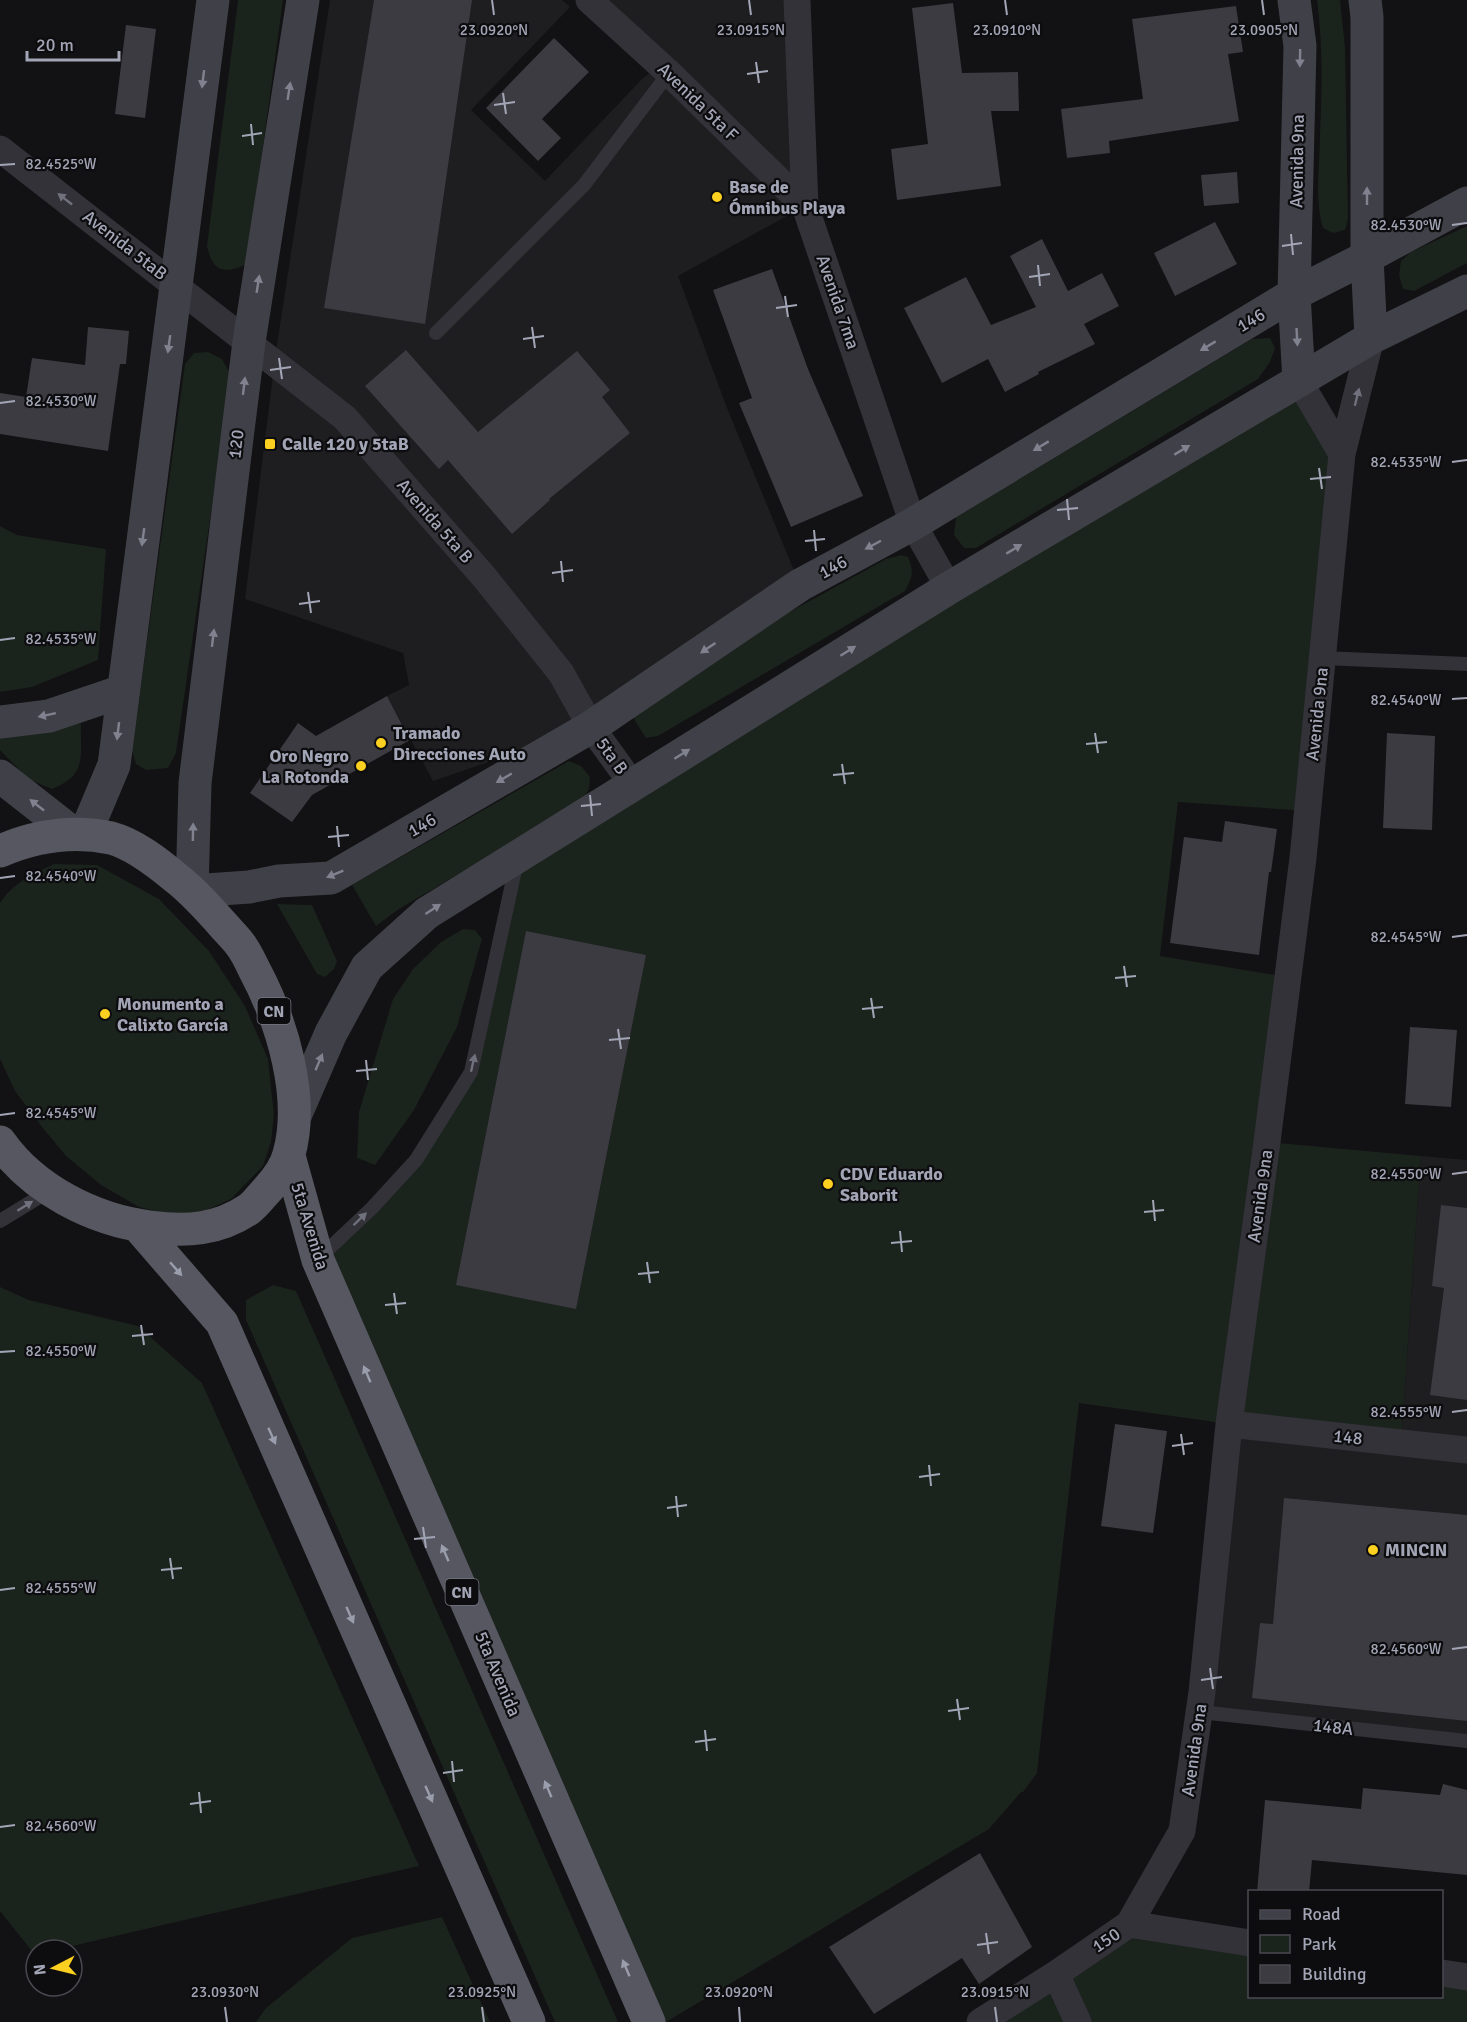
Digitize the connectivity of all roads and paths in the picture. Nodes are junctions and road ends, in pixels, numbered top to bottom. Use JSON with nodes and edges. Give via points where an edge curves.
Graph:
{"nodes":[{"id":1,"x":213,"y":0,"type":"edge"},
{"id":2,"x":303,"y":0,"type":"edge"},
{"id":3,"x":589,"y":0,"type":"edge"},
{"id":4,"x":797,"y":0,"type":"edge"},
{"id":5,"x":1294,"y":0,"type":"edge"},
{"id":6,"x":1365,"y":0,"type":"edge"},
{"id":7,"x":669,"y":73,"type":"junction"},
{"id":8,"x":0,"y":149,"type":"edge"},
{"id":9,"x":1467,"y":203,"type":"edge"},
{"id":10,"x":805,"y":206,"type":"junction"},
{"id":11,"x":1367,"y":257,"type":"junction"},
{"id":12,"x":177,"y":286,"type":"junction"},
{"id":13,"x":1467,"y":291,"type":"edge"},
{"id":14,"x":1294,"y":294,"type":"junction"},
{"id":15,"x":436,"y":333,"type":"dead end"},
{"id":16,"x":1371,"y":338,"type":"junction"},
{"id":17,"x":249,"y":342,"type":"junction"},
{"id":18,"x":1299,"y":381,"type":"junction"},
{"id":19,"x":1342,"y":454,"type":"junction"},
{"id":20,"x":913,"y":524,"type":"junction"},
{"id":21,"x":949,"y":588,"type":"junction"},
{"id":22,"x":1322,"y":658,"type":"junction"},
{"id":23,"x":1467,"y":664,"type":"edge"},
{"id":24,"x":123,"y":691,"type":"junction"},
{"id":25,"x":0,"y":722,"type":"edge"},
{"id":26,"x":591,"y":727,"type":"junction"},
{"id":27,"x":0,"y":776,"type":"edge"},
{"id":28,"x":633,"y":785,"type":"junction"},
{"id":29,"x":79,"y":834,"type":"junction"},
{"id":30,"x":0,"y":851,"type":"edge"},
{"id":31,"x":518,"y":857,"type":"junction"},
{"id":32,"x":192,"y":891,"type":"junction"},
{"id":33,"x":296,"y":1116,"type":"junction"},
{"id":34,"x":0,"y":1142,"type":"edge"},
{"id":35,"x":289,"y":1156,"type":"junction"},
{"id":36,"x":50,"y":1190,"type":"junction"},
{"id":37,"x":0,"y":1221,"type":"edge"},
{"id":38,"x":137,"y":1226,"type":"junction"},
{"id":39,"x":318,"y":1260,"type":"junction"},
{"id":40,"x":1229,"y":1424,"type":"junction"},
{"id":41,"x":1467,"y":1450,"type":"edge"},
{"id":42,"x":1200,"y":1712,"type":"junction"},
{"id":43,"x":1467,"y":1741,"type":"edge"},
{"id":44,"x":1129,"y":1924,"type":"junction"},
{"id":45,"x":1248,"y":1943,"type":"edge"},
{"id":46,"x":1443,"y":1973,"type":"edge"},
{"id":47,"x":1056,"y":1974,"type":"junction"},
{"id":48,"x":1467,"y":1977,"type":"edge"},
{"id":49,"x":529,"y":2022,"type":"edge"},
{"id":50,"x":649,"y":2022,"type":"edge"},
{"id":51,"x":980,"y":2022,"type":"edge"},
{"id":52,"x":1078,"y":2022,"type":"edge"}],
"edges":[{"from":1,"to":12,"type":"main road","one_way":true},
{"from":17,"to":2,"type":"main road","name":"120","one_way":true},
{"from":3,"to":7,"type":"street","name":"Avenida 5ta F"},
{"from":4,"to":10,"type":"street","name":"Avenida 7ma"},
{"from":5,"to":14,"type":"main road","name":"Avenida 9na","one_way":true,"via":[[1300,46]]},
{"from":11,"to":6,"type":"main road","name":"Avenida 9na","one_way":true},
{"from":7,"to":10,"type":"street","name":"Avenida 5ta F"},
{"from":7,"to":15,"type":"lane","via":[[584,185]]},
{"from":12,"to":8,"type":"street","name":"Avenida 5taB","one_way":true},
{"from":9,"to":11,"type":"main road","name":"146"},
{"from":10,"to":20,"type":"street","name":"Avenida 7ma"},
{"from":11,"to":14,"type":"main road","name":"146"},
{"from":11,"to":16,"type":"main road","name":"Avenida 9na"},
{"from":12,"to":17,"type":"street","name":"Avenida 5taB"},
{"from":12,"to":24,"type":"main road","one_way":true},
{"from":13,"to":16,"type":"main road"},
{"from":14,"to":18,"type":"main road","name":"Avenida 9na","one_way":true},
{"from":14,"to":20,"type":"main road","name":"146","one_way":true},
{"from":16,"to":18,"type":"main road"},
{"from":19,"to":16,"type":"street","name":"Avenida 9na","one_way":true},
{"from":17,"to":26,"type":"street","name":"Avenida 5ta B","via":[[345,418],[485,578],[561,673]]},
{"from":32,"to":17,"type":"main road","name":"120","one_way":true,"via":[[195,783]]},
{"from":18,"to":19,"type":"street","name":"Avenida 9na"},
{"from":21,"to":18,"type":"main road","one_way":true},
{"from":19,"to":22,"type":"street","name":"Avenida 9na"},
{"from":20,"to":21,"type":"street","name":"Avenida 7ma"},
{"from":20,"to":26,"type":"main road","name":"146","one_way":true,"via":[[800,585]]},
{"from":28,"to":21,"type":"main road","one_way":true},
{"from":22,"to":23,"type":"lane"},
{"from":22,"to":40,"type":"street","name":"Avenida 9na","via":[[1303,858]]},
{"from":24,"to":25,"type":"main road","one_way":true,"via":[[49,716]]},
{"from":24,"to":29,"type":"main road","one_way":true,"via":[[114,765]]},
{"from":26,"to":28,"type":"street","name":"5ta B"},
{"from":26,"to":32,"type":"main road","name":"146","one_way":true,"via":[[332,878]]},
{"from":29,"to":27,"type":"main road","one_way":true},
{"from":28,"to":31,"type":"main road"},
{"from":29,"to":30,"type":"highway","number":"CN","via":[[38,838]]},
{"from":29,"to":32,"type":"highway","number":"CN","via":[[114,839],[152,858]]},
{"from":33,"to":31,"type":"main road","one_way":true,"via":[[331,1033],[367,968],[427,913]]},
{"from":39,"to":31,"type":"lane","one_way":true,"via":[[416,1160],[471,1072]]},
{"from":32,"to":33,"type":"highway","number":"CN","via":[[242,947],[270,1000],[286,1046]]},
{"from":33,"to":35,"type":"highway","number":"CN"},
{"from":34,"to":36,"type":"highway","number":"CN","via":[[12,1159]]},
{"from":35,"to":38,"type":"highway","number":"CN","via":[[274,1182],[251,1208],[220,1225],[179,1231]]},
{"from":35,"to":39,"type":"highway","name":"5ta Avenida","number":"CN"},
{"from":37,"to":36,"type":"lane","one_way":true},
{"from":36,"to":38,"type":"highway","number":"CN","via":[[91,1212]]},
{"from":38,"to":49,"type":"highway","one_way":true,"via":[[222,1323]]},
{"from":50,"to":39,"type":"highway","name":"5ta Avenida","number":"CN","one_way":true},
{"from":40,"to":41,"type":"street","name":"148"},
{"from":40,"to":42,"type":"street","name":"Avenida 9na"},
{"from":42,"to":43,"type":"lane","name":"148A"},
{"from":42,"to":44,"type":"street","name":"Avenida 9na","via":[[1182,1831]]},
{"from":44,"to":45,"type":"street","name":"150"},
{"from":44,"to":47,"type":"street","name":"150"},
{"from":46,"to":48,"type":"street"},
{"from":47,"to":51,"type":"street","name":"150"},
{"from":47,"to":52,"type":"street"}]}
